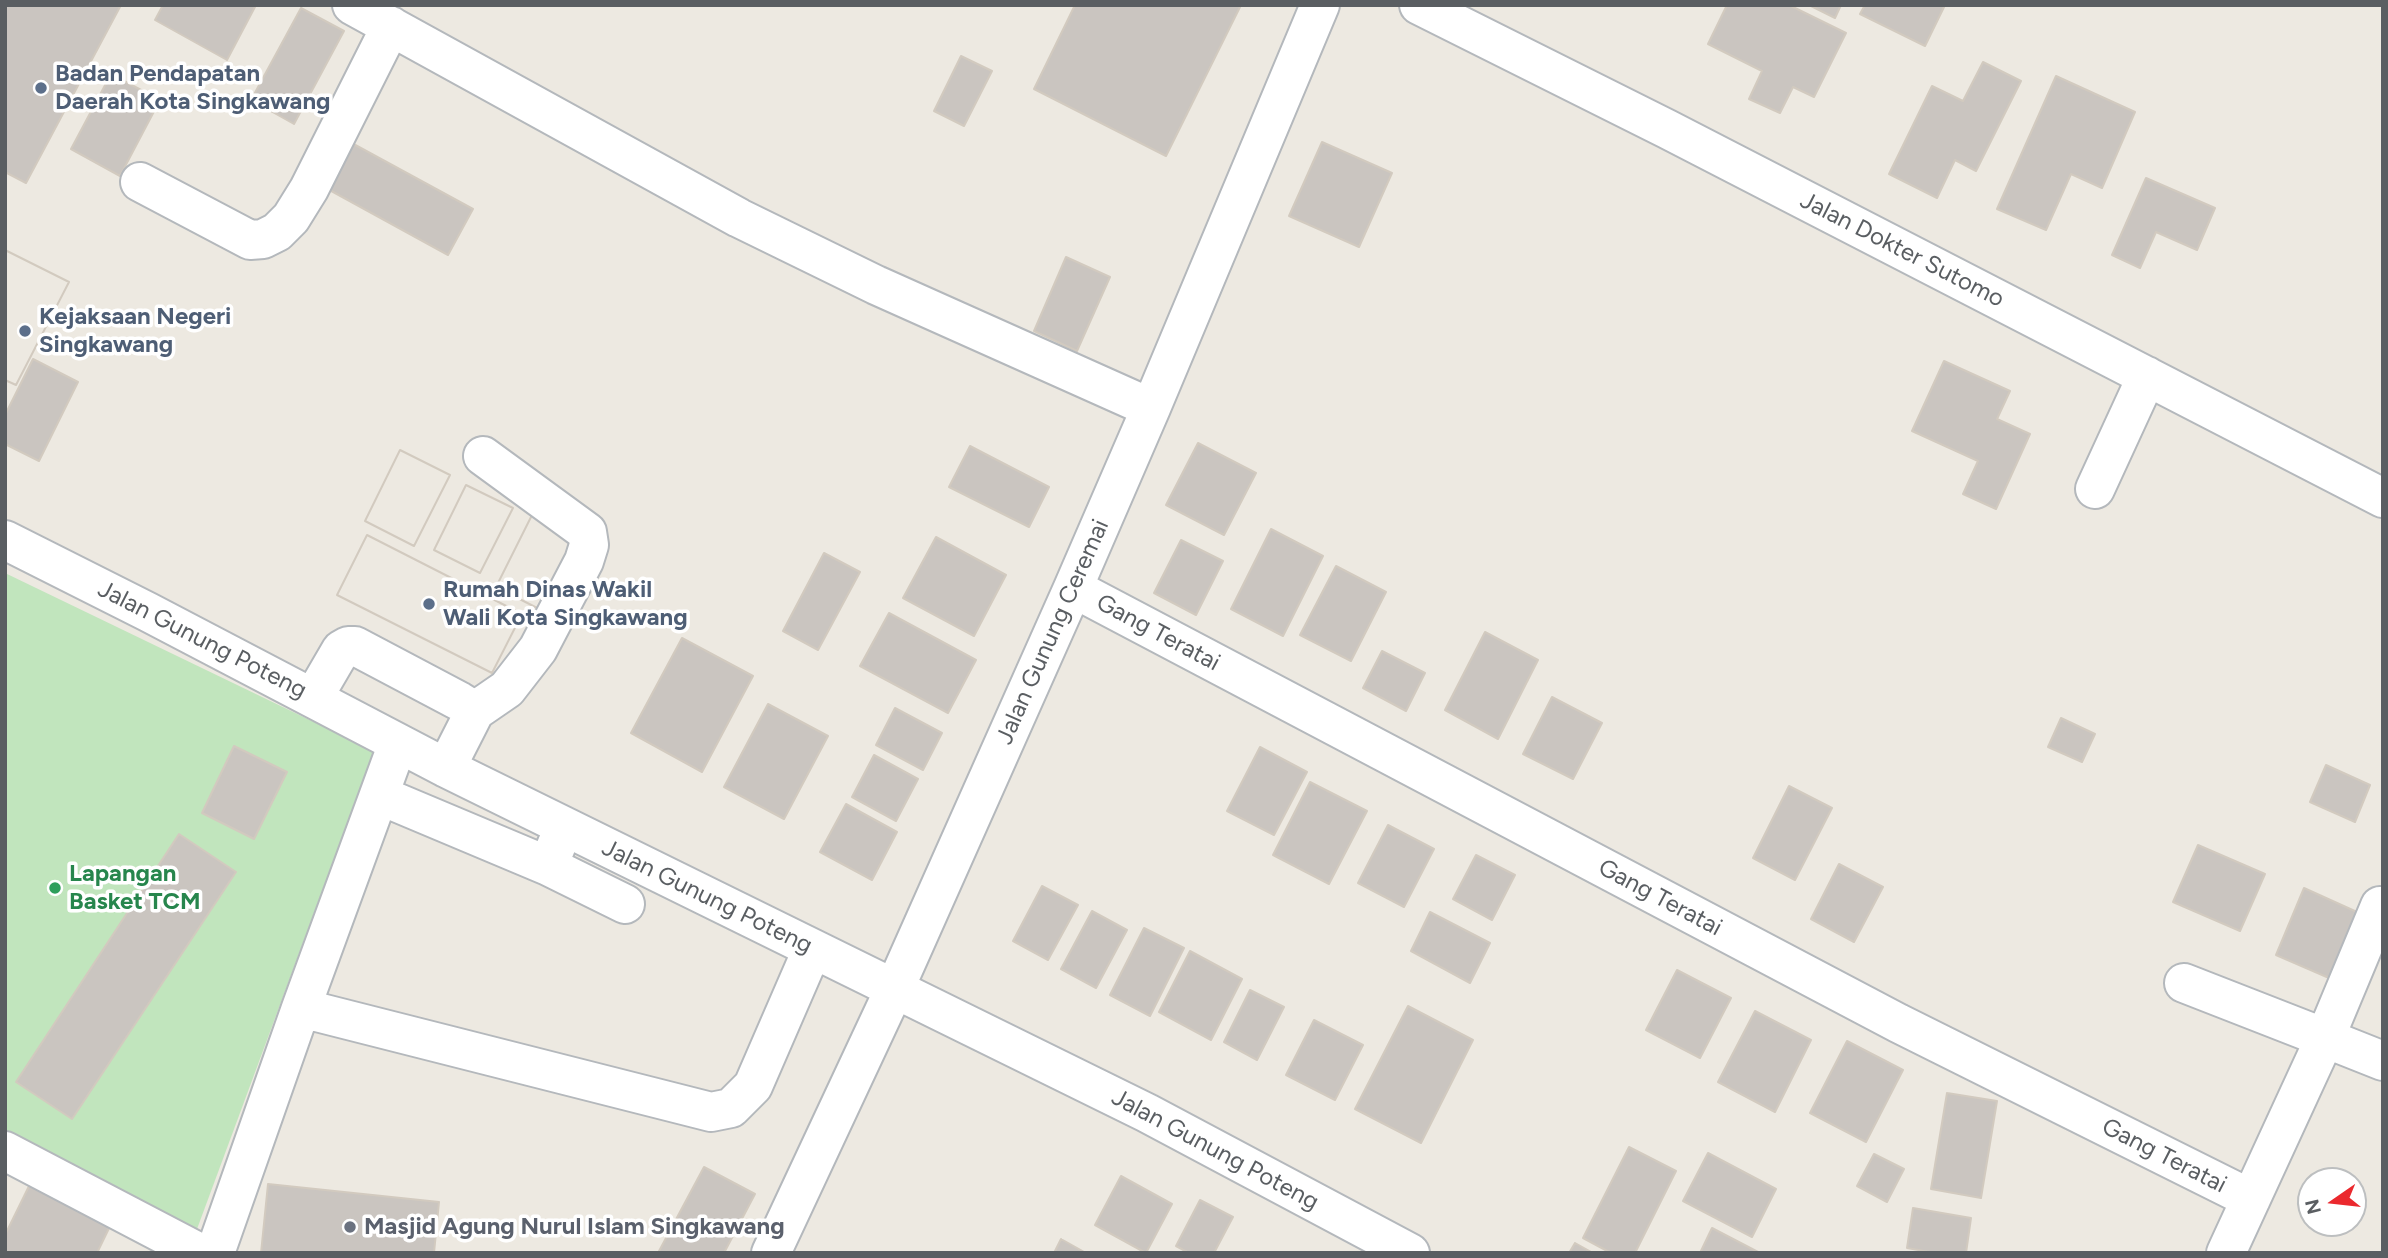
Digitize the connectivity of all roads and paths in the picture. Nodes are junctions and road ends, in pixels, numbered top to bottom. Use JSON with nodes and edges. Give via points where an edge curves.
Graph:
{"nodes":[{"id":1,"x":352,"y":5,"type":"edge"},
{"id":2,"x":1320,"y":5,"type":"edge"},
{"id":3,"x":1419,"y":5,"type":"edge"},
{"id":4,"x":391,"y":26,"type":"junction"},
{"id":5,"x":140,"y":182,"type":"dead end"},
{"id":6,"x":2147,"y":376,"type":"junction"},
{"id":7,"x":1152,"y":408,"type":"junction"},
{"id":8,"x":484,"y":456,"type":"dead end"},
{"id":9,"x":2095,"y":489,"type":"dead end"},
{"id":10,"x":2383,"y":498,"type":"edge"},
{"id":11,"x":5,"y":540,"type":"edge"},
{"id":12,"x":1073,"y":588,"type":"junction"},
{"id":13,"x":313,"y":698,"type":"junction"},
{"id":14,"x":475,"y":711,"type":"junction"},
{"id":15,"x":398,"y":743,"type":"junction"},
{"id":16,"x":446,"y":768,"type":"junction"},
{"id":17,"x":379,"y":795,"type":"junction"},
{"id":18,"x":568,"y":828,"type":"junction"},
{"id":19,"x":548,"y":866,"type":"junction"},
{"id":20,"x":625,"y":904,"type":"dead end"},
{"id":21,"x":2380,"y":906,"type":"dead end"},
{"id":22,"x":812,"y":950,"type":"junction"},
{"id":23,"x":2184,"y":983,"type":"dead end"},
{"id":24,"x":894,"y":990,"type":"junction"},
{"id":25,"x":301,"y":1008,"type":"junction"},
{"id":26,"x":2325,"y":1038,"type":"junction"},
{"id":27,"x":2383,"y":1061,"type":"edge"},
{"id":28,"x":5,"y":1151,"type":"edge"},
{"id":29,"x":2251,"y":1199,"type":"junction"},
{"id":30,"x":201,"y":1253,"type":"edge"},
{"id":31,"x":215,"y":1253,"type":"edge"},
{"id":32,"x":771,"y":1253,"type":"edge"},
{"id":33,"x":1410,"y":1253,"type":"edge"},
{"id":34,"x":2226,"y":1253,"type":"edge"}],
"edges":[{"from":1,"to":4,"type":"street"},
{"from":2,"to":7,"type":"street","name":"Jalan Gunung Ceremai"},
{"from":3,"to":6,"type":"street","name":"Jalan Dokter Sutomo"},
{"from":4,"to":5,"type":"street","via":[[309,189],[277,232],[250,240]]},
{"from":4,"to":7,"type":"street","via":[[739,218]]},
{"from":6,"to":9,"type":"street"},
{"from":6,"to":10,"type":"street","name":"Jalan Dokter Sutomo"},
{"from":7,"to":12,"type":"street","name":"Jalan Gunung Ceremai"},
{"from":8,"to":14,"type":"street","via":[[587,532],[589,545],[538,649],[507,689]]},
{"from":11,"to":13,"type":"street","name":"Jalan Gunung Poteng"},
{"from":12,"to":24,"type":"street","name":"Jalan Gunung Ceremai"},
{"from":12,"to":29,"type":"street","name":"Gang Teratai","via":[[1874,1010]]},
{"from":13,"to":14,"type":"street","via":[[341,650],[355,646]]},
{"from":13,"to":15,"type":"street","name":"Jalan Gunung Poteng"},
{"from":14,"to":16,"type":"street"},
{"from":15,"to":16,"type":"street","name":"Jalan Gunung Poteng"},
{"from":15,"to":17,"type":"street"},
{"from":16,"to":18,"type":"street","name":"Jalan Gunung Poteng"},
{"from":17,"to":19,"type":"street"},
{"from":17,"to":25,"type":"street"},
{"from":18,"to":19,"type":"street"},
{"from":18,"to":22,"type":"street","name":"Jalan Gunung Poteng"},
{"from":19,"to":20,"type":"street"},
{"from":21,"to":26,"type":"street"},
{"from":22,"to":24,"type":"street","name":"Jalan Gunung Poteng"},
{"from":22,"to":25,"type":"street","via":[[753,1086],[732,1108],[711,1112]]},
{"from":23,"to":26,"type":"street"},
{"from":24,"to":32,"type":"street","name":"Jalan Gunung Ceremai"},
{"from":24,"to":33,"type":"street","name":"Jalan Gunung Poteng","via":[[1147,1113]]},
{"from":25,"to":31,"type":"street"},
{"from":26,"to":27,"type":"street"},
{"from":26,"to":29,"type":"street"},
{"from":28,"to":30,"type":"street"},
{"from":29,"to":34,"type":"street"}]}
